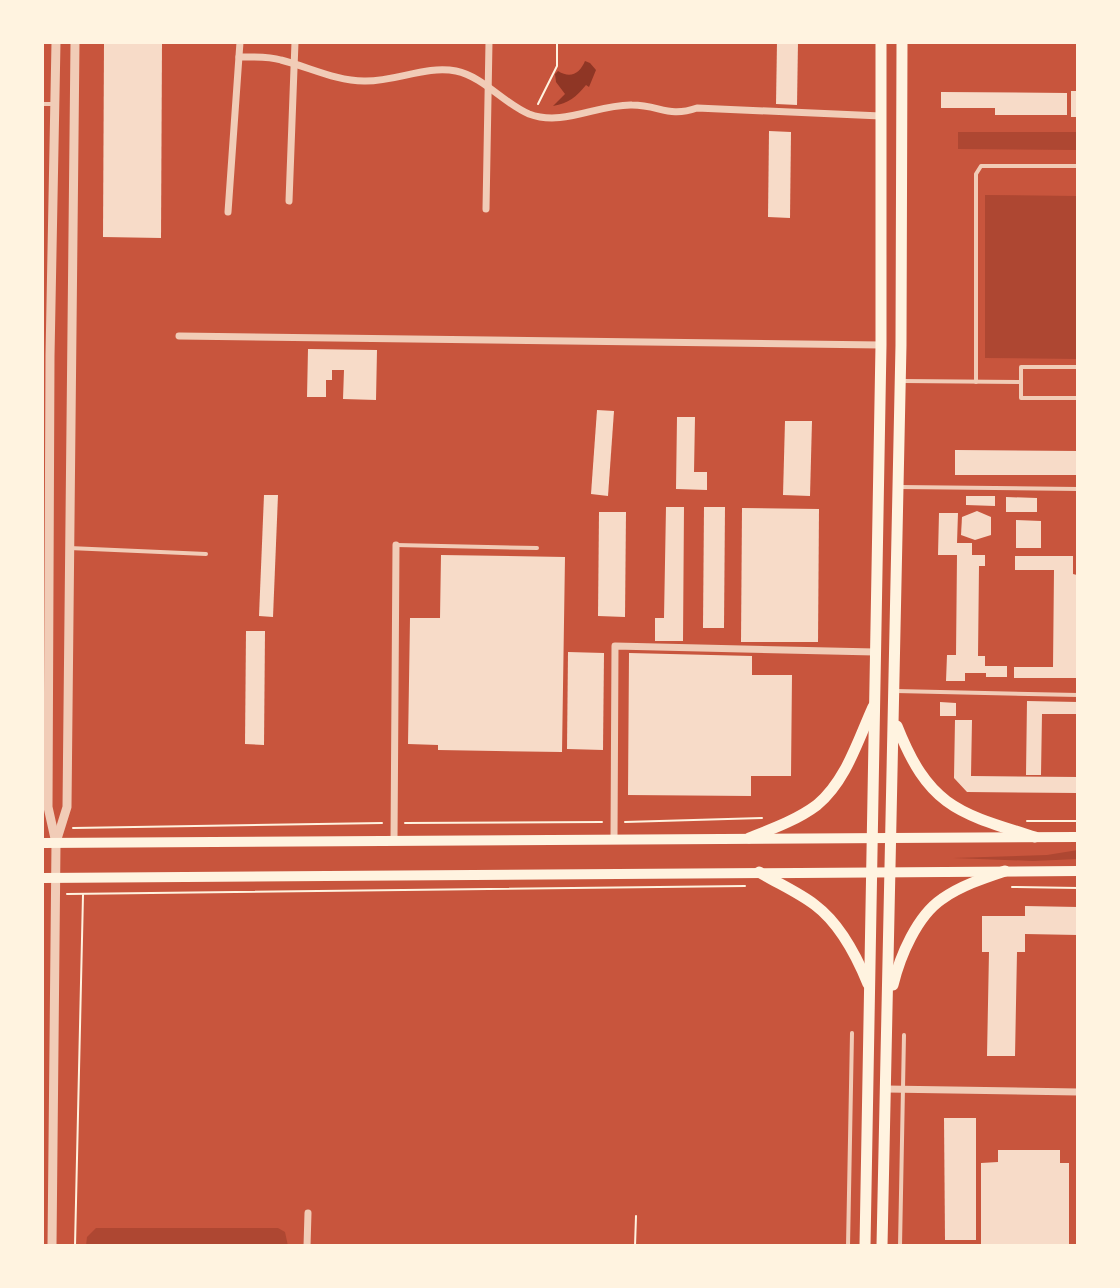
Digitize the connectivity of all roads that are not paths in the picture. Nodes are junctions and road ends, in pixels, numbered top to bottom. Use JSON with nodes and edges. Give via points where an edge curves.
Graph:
{"nodes":[{"id":1,"x":56,"y":42,"type":"edge"},
{"id":2,"x":75,"y":42,"type":"edge"},
{"id":3,"x":240,"y":42,"type":"edge"},
{"id":4,"x":295,"y":42,"type":"edge"},
{"id":5,"x":489,"y":42,"type":"edge"},
{"id":6,"x":881,"y":42,"type":"edge"},
{"id":7,"x":902,"y":42,"type":"edge"},
{"id":8,"x":239,"y":57,"type":"junction"},
{"id":9,"x":294,"y":64,"type":"junction"},
{"id":10,"x":488,"y":87,"type":"junction"},
{"id":11,"x":42,"y":104,"type":"edge"},
{"id":12,"x":55,"y":104,"type":"junction"},
{"id":13,"x":881,"y":116,"type":"junction"},
{"id":14,"x":1078,"y":166,"type":"edge"},
{"id":15,"x":289,"y":201,"type":"dead end"},
{"id":16,"x":486,"y":209,"type":"dead end"},
{"id":17,"x":228,"y":212,"type":"dead end"},
{"id":18,"x":179,"y":336,"type":"dead end"},
{"id":19,"x":881,"y":345,"type":"junction"},
{"id":20,"x":46,"y":356,"type":"edge"},
{"id":21,"x":1078,"y":367,"type":"edge"},
{"id":22,"x":901,"y":381,"type":"junction"},
{"id":23,"x":976,"y":382,"type":"junction"},
{"id":24,"x":1021,"y":382,"type":"junction"},
{"id":25,"x":1078,"y":398,"type":"edge"},
{"id":26,"x":899,"y":487,"type":"junction"},
{"id":27,"x":1078,"y":489,"type":"edge"},
{"id":28,"x":396,"y":545,"type":"joint"},
{"id":29,"x":68,"y":548,"type":"junction"},
{"id":30,"x":537,"y":548,"type":"dead end"},
{"id":31,"x":206,"y":554,"type":"dead end"},
{"id":32,"x":875,"y":652,"type":"junction"},
{"id":33,"x":895,"y":691,"type":"junction"},
{"id":34,"x":1078,"y":695,"type":"edge"},
{"id":35,"x":875,"y":703,"type":"junction"},
{"id":36,"x":894,"y":720,"type":"junction"},
{"id":37,"x":1035,"y":837,"type":"junction"},
{"id":38,"x":1078,"y":837,"type":"edge"},
{"id":39,"x":749,"y":838,"type":"junction"},
{"id":40,"x":872,"y":838,"type":"junction"},
{"id":41,"x":892,"y":838,"type":"junction"},
{"id":42,"x":614,"y":839,"type":"junction"},
{"id":43,"x":394,"y":841,"type":"junction"},
{"id":44,"x":42,"y":843,"type":"edge"},
{"id":45,"x":56,"y":843,"type":"junction"},
{"id":46,"x":1005,"y":871,"type":"junction"},
{"id":47,"x":1078,"y":871,"type":"edge"},
{"id":48,"x":759,"y":872,"type":"junction"},
{"id":49,"x":872,"y":872,"type":"junction"},
{"id":50,"x":891,"y":872,"type":"junction"},
{"id":51,"x":42,"y":878,"type":"edge"},
{"id":52,"x":55,"y":878,"type":"junction"},
{"id":53,"x":870,"y":988,"type":"junction"},
{"id":54,"x":888,"y":1009,"type":"junction"},
{"id":55,"x":852,"y":1033,"type":"dead end"},
{"id":56,"x":904,"y":1035,"type":"dead end"},
{"id":57,"x":886,"y":1089,"type":"junction"},
{"id":58,"x":903,"y":1089,"type":"junction"},
{"id":59,"x":1078,"y":1092,"type":"edge"},
{"id":60,"x":308,"y":1213,"type":"dead end"},
{"id":61,"x":49,"y":1241,"type":"edge"},
{"id":62,"x":307,"y":1246,"type":"edge"},
{"id":63,"x":848,"y":1246,"type":"edge"},
{"id":64,"x":865,"y":1246,"type":"edge"},
{"id":65,"x":882,"y":1246,"type":"edge"},
{"id":66,"x":900,"y":1246,"type":"edge"}],
"edges":[{"from":1,"to":12,"type":"street"},
{"from":2,"to":29,"type":"street"},
{"from":3,"to":8,"type":"street"},
{"from":4,"to":9,"type":"street"},
{"from":5,"to":10,"type":"street"},
{"from":6,"to":13,"type":"main road"},
{"from":7,"to":22,"type":"main road"},
{"from":8,"to":9,"type":"street"},
{"from":8,"to":17,"type":"street"},
{"from":9,"to":10,"type":"street","via":[[361,82],[452,70]]},
{"from":9,"to":15,"type":"street"},
{"from":10,"to":13,"type":"street","via":[[534,115],[564,117],[627,105],[677,114],[697,108]]},
{"from":10,"to":16,"type":"street"},
{"from":11,"to":12,"type":"lane"},
{"from":12,"to":20,"type":"street"},
{"from":13,"to":19,"type":"main road"},
{"from":14,"to":23,"type":"lane","via":[[981,166],[976,174]]},
{"from":18,"to":19,"type":"street"},
{"from":19,"to":32,"type":"main road"},
{"from":20,"to":45,"type":"street","via":[[48,807]]},
{"from":21,"to":24,"type":"lane","via":[[1021,367]]},
{"from":22,"to":23,"type":"lane"},
{"from":22,"to":26,"type":"main road"},
{"from":23,"to":24,"type":"lane"},
{"from":24,"to":25,"type":"lane","via":[[1021,398]]},
{"from":26,"to":27,"type":"lane"},
{"from":26,"to":33,"type":"main road"},
{"from":28,"to":30,"type":"lane"},
{"from":28,"to":43,"type":"street"},
{"from":29,"to":31,"type":"lane"},
{"from":29,"to":45,"type":"street","via":[[67,807]]},
{"from":32,"to":35,"type":"main road"},
{"from":32,"to":42,"type":"street","via":[[615,646]]},
{"from":33,"to":34,"type":"lane"},
{"from":33,"to":36,"type":"main road"},
{"from":35,"to":39,"type":"main road","via":[[838,782],[792,820]]},
{"from":35,"to":40,"type":"main road"},
{"from":36,"to":37,"type":"main road","via":[[926,782],[955,810]]},
{"from":36,"to":41,"type":"main road"},
{"from":37,"to":38,"type":"main road"},
{"from":37,"to":41,"type":"main road"},
{"from":39,"to":40,"type":"main road"},
{"from":39,"to":42,"type":"main road"},
{"from":40,"to":41,"type":"main road"},
{"from":40,"to":49,"type":"main road"},
{"from":41,"to":50,"type":"main road"},
{"from":42,"to":43,"type":"main road"},
{"from":43,"to":45,"type":"main road"},
{"from":44,"to":45,"type":"main road"},
{"from":45,"to":52,"type":"street"},
{"from":46,"to":47,"type":"main road"},
{"from":46,"to":50,"type":"main road"},
{"from":46,"to":54,"type":"main road","via":[[940,899],[900,956]]},
{"from":48,"to":49,"type":"main road"},
{"from":48,"to":52,"type":"main road"},
{"from":48,"to":53,"type":"main road","via":[[816,905]]},
{"from":49,"to":50,"type":"main road"},
{"from":49,"to":53,"type":"main road"},
{"from":50,"to":54,"type":"main road"},
{"from":51,"to":52,"type":"main road"},
{"from":52,"to":61,"type":"street"},
{"from":53,"to":64,"type":"main road"},
{"from":54,"to":57,"type":"main road"},
{"from":55,"to":63,"type":"lane"},
{"from":56,"to":58,"type":"lane"},
{"from":57,"to":58,"type":"street"},
{"from":57,"to":65,"type":"main road"},
{"from":58,"to":59,"type":"street"},
{"from":58,"to":66,"type":"lane"},
{"from":60,"to":62,"type":"street"}]}
